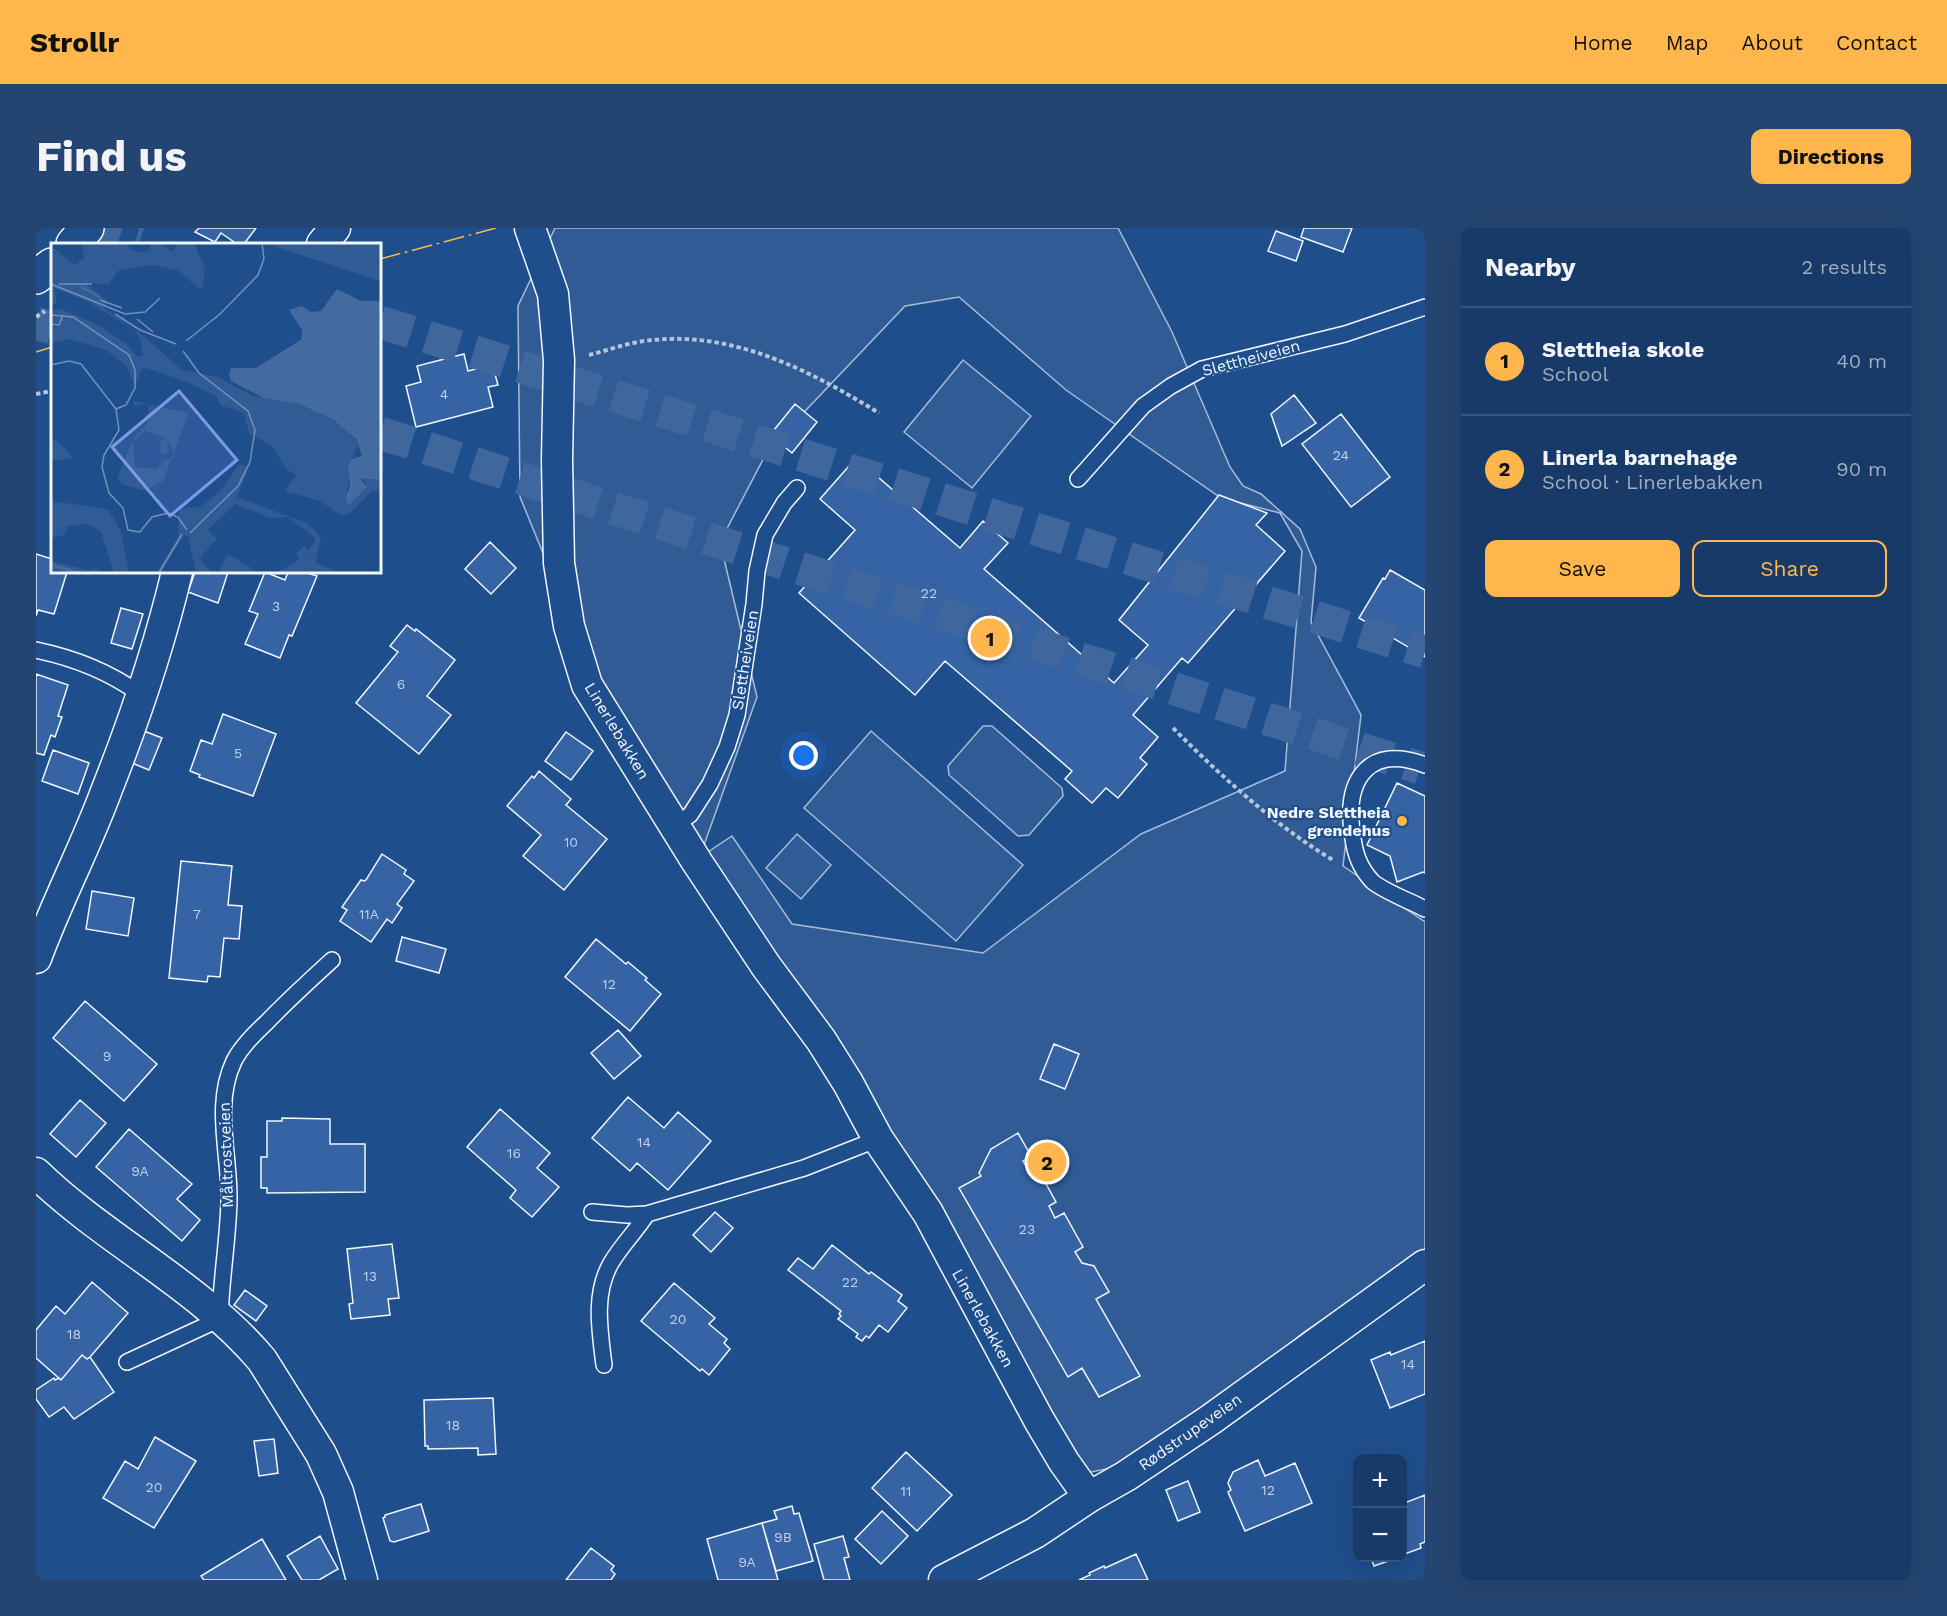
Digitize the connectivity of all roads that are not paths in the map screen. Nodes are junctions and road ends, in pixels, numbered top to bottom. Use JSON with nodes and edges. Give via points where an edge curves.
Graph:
{"nodes":[{"id":1,"x":87,"y":228,"type":"edge"},
{"id":2,"x":335,"y":228,"type":"edge"},
{"id":3,"x":530,"y":228,"type":"edge"},
{"id":4,"x":74,"y":243,"type":"edge"},
{"id":5,"x":323,"y":243,"type":"edge"},
{"id":6,"x":51,"y":266,"type":"edge"},
{"id":7,"x":36,"y":277,"type":"edge"},
{"id":8,"x":1425,"y":307,"type":"edge"},
{"id":9,"x":1078,"y":479,"type":"dead end"},
{"id":10,"x":797,"y":488,"type":"dead end"},
{"id":11,"x":177,"y":573,"type":"edge"},
{"id":12,"x":36,"y":650,"type":"edge"},
{"id":13,"x":140,"y":694,"type":"junction"},
{"id":14,"x":1425,"y":765,"type":"edge"},
{"id":15,"x":676,"y":825,"type":"junction"},
{"id":16,"x":1425,"y":909,"type":"edge"},
{"id":17,"x":36,"y":958,"type":"edge"},
{"id":18,"x":332,"y":960,"type":"dead end"},
{"id":19,"x":878,"y":1139,"type":"junction"},
{"id":20,"x":36,"y":1173,"type":"edge"},
{"id":21,"x":592,"y":1212,"type":"dead end"},
{"id":22,"x":647,"y":1214,"type":"junction"},
{"id":23,"x":1425,"y":1265,"type":"edge"},
{"id":24,"x":220,"y":1319,"type":"junction"},
{"id":25,"x":127,"y":1362,"type":"dead end"},
{"id":26,"x":604,"y":1365,"type":"dead end"},
{"id":27,"x":1089,"y":1497,"type":"junction"},
{"id":28,"x":362,"y":1580,"type":"edge"},
{"id":29,"x":944,"y":1580,"type":"edge"}],
"edges":[{"from":1,"to":4,"type":"street"},
{"from":2,"to":5,"type":"street"},
{"from":3,"to":15,"type":"street","name":"Linerlebakken","via":[[553,294],[559,360],[557,527],[569,626],[587,685]]},
{"from":6,"to":7,"type":"street"},
{"from":8,"to":9,"type":"lane","name":"Slettheiveien","via":[[1345,334],[1202,369],[1143,406]]},
{"from":10,"to":15,"type":"lane","name":"Slettheiveien","via":[[765,535],[737,716],[727,747],[690,815]]},
{"from":11,"to":13,"type":"street"},
{"from":12,"to":13,"type":"lane","via":[[93,667]]},
{"from":13,"to":17,"type":"street","via":[[107,790]]},
{"from":14,"to":16,"type":"lane","via":[[1389,758],[1372,765],[1357,780],[1350,821],[1354,854],[1373,882]]},
{"from":15,"to":19,"type":"street","name":"Linerlebakken","via":[[766,966],[821,1040]]},
{"from":18,"to":24,"type":"lane","name":"Måltrostveien","via":[[251,1037],[226,1080],[224,1122],[229,1199]]},
{"from":19,"to":22,"type":"lane","via":[[804,1168]]},
{"from":19,"to":27,"type":"street","name":"Linerlebakken","via":[[928,1214],[1039,1420]]},
{"from":20,"to":24,"type":"street"},
{"from":21,"to":22,"type":"lane"},
{"from":22,"to":26,"type":"lane","via":[[604,1280],[599,1317]]},
{"from":23,"to":27,"type":"street","name":"Rødstrupeveien","via":[[1210,1420]]},
{"from":24,"to":25,"type":"lane"},
{"from":24,"to":28,"type":"street","via":[[262,1360],[321,1454],[338,1492]]},
{"from":27,"to":29,"type":"street","name":"Rødstrupeveien","via":[[1035,1533]]}]}
